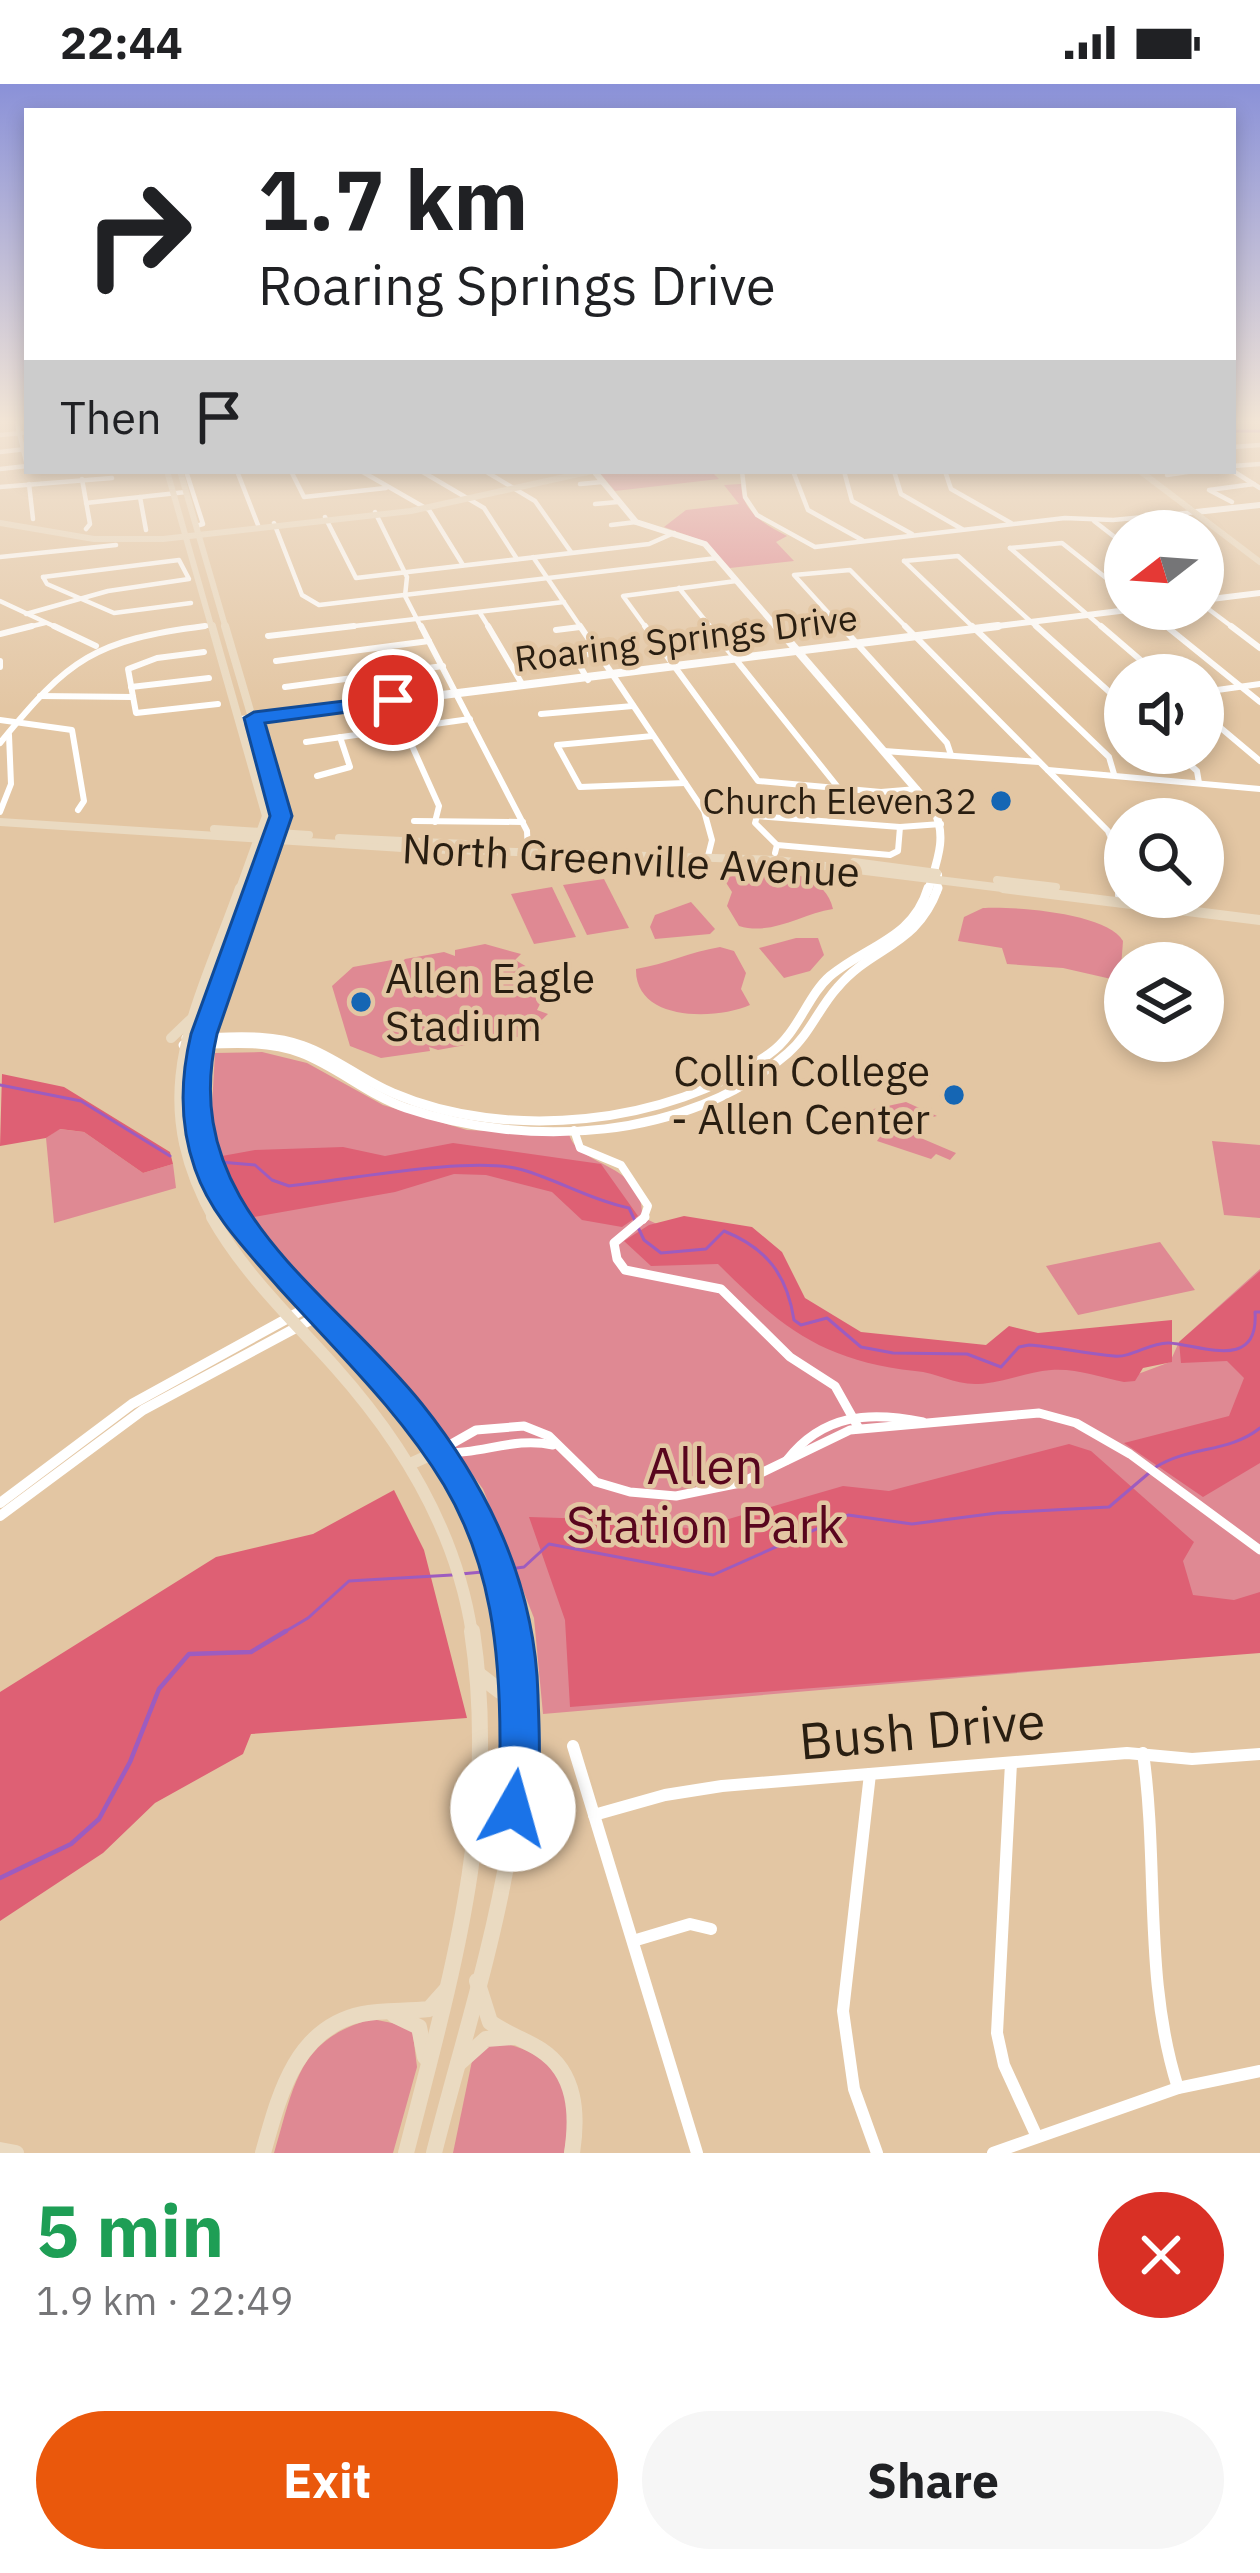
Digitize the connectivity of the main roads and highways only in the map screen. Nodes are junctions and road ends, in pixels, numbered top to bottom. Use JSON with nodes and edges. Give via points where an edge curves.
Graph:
{"nodes":[{"id":1,"x":180,"y":516,"type":"edge"},
{"id":2,"x":193,"y":516,"type":"edge"},
{"id":3,"x":360,"y":516,"type":"edge"},
{"id":4,"x":0,"y":522,"type":"edge"},
{"id":5,"x":275,"y":525,"type":"junction"},
{"id":6,"x":198,"y":531,"type":"junction"},
{"id":7,"x":1224,"y":531,"type":"edge"},
{"id":8,"x":186,"y":534,"type":"junction"},
{"id":9,"x":1260,"y":558,"type":"edge"},
{"id":10,"x":210,"y":573,"type":"junction"},
{"id":11,"x":198,"y":574,"type":"junction"},
{"id":12,"x":226,"y":623,"type":"junction"},
{"id":13,"x":213,"y":625,"type":"junction"},
{"id":14,"x":272,"y":775,"type":"junction"},
{"id":15,"x":258,"y":777,"type":"junction"},
{"id":16,"x":266,"y":816,"type":"junction"},
{"id":17,"x":0,"y":817,"type":"edge"},
{"id":18,"x":131,"y":827,"type":"junction"},
{"id":19,"x":229,"y":830,"type":"junction"},
{"id":20,"x":261,"y":836,"type":"junction"},
{"id":21,"x":276,"y":837,"type":"junction"},
{"id":22,"x":708,"y":852,"type":"junction"},
{"id":23,"x":933,"y":880,"type":"junction"},
{"id":24,"x":1104,"y":896,"type":"edge"},
{"id":25,"x":1224,"y":912,"type":"edge"},
{"id":26,"x":1260,"y":917,"type":"edge"},
{"id":27,"x":223,"y":931,"type":"junction"},
{"id":28,"x":240,"y":931,"type":"junction"},
{"id":29,"x":220,"y":1193,"type":"junction"},
{"id":30,"x":198,"y":1199,"type":"junction"},
{"id":31,"x":439,"y":1451,"type":"junction"},
{"id":32,"x":410,"y":1464,"type":"junction"},
{"id":33,"x":479,"y":1675,"type":"junction"},
{"id":34,"x":520,"y":1685,"type":"junction"},
{"id":35,"x":482,"y":1808,"type":"junction"},
{"id":36,"x":513,"y":1809,"type":"junction"},
{"id":37,"x":454,"y":1970,"type":"junction"},
{"id":38,"x":476,"y":1975,"type":"junction"},
{"id":39,"x":386,"y":2012,"type":"junction"},
{"id":40,"x":516,"y":2037,"type":"junction"},
{"id":41,"x":456,"y":2066,"type":"junction"},
{"id":42,"x":424,"y":2080,"type":"junction"},
{"id":43,"x":0,"y":2150,"type":"edge"},
{"id":44,"x":16,"y":2153,"type":"edge"},
{"id":45,"x":262,"y":2153,"type":"edge"},
{"id":46,"x":406,"y":2153,"type":"edge"},
{"id":47,"x":434,"y":2153,"type":"edge"},
{"id":48,"x":572,"y":2153,"type":"edge"}],
"edges":[{"from":1,"to":8,"type":"main road"},
{"from":2,"to":6,"type":"main road"},
{"from":3,"to":5,"type":"main road"},
{"from":4,"to":8,"type":"main road","via":[[94,539]]},
{"from":5,"to":6,"type":"main road"},
{"from":5,"to":6,"type":"main road"},
{"from":6,"to":8,"type":"main road"},
{"from":6,"to":10,"type":"main road"},
{"from":7,"to":9,"type":"main road"},
{"from":8,"to":11,"type":"main road"},
{"from":10,"to":11,"type":"main road"},
{"from":10,"to":12,"type":"main road"},
{"from":11,"to":13,"type":"main road"},
{"from":12,"to":13,"type":"main road"},
{"from":12,"to":14,"type":"main road"},
{"from":13,"to":15,"type":"main road"},
{"from":14,"to":15,"type":"main road"},
{"from":14,"to":21,"type":"main road","via":[[281,812]]},
{"from":15,"to":16,"type":"main road"},
{"from":16,"to":19,"type":"main road"},
{"from":16,"to":20,"type":"main road"},
{"from":17,"to":18,"type":"main road","name":"North Greenville Avenue"},
{"from":18,"to":19,"type":"main road","name":"North Greenville Avenue"},
{"from":18,"to":20,"type":"main road","name":"North Greenville Avenue"},
{"from":19,"to":20,"type":"main road","name":"North Greenville Avenue"},
{"from":20,"to":21,"type":"main road","name":"North Greenville Avenue"},
{"from":20,"to":27,"type":"main road"},
{"from":21,"to":22,"type":"main road","name":"North Greenville Avenue"},
{"from":21,"to":28,"type":"main road"},
{"from":22,"to":23,"type":"main road","name":"North Greenville Avenue"},
{"from":22,"to":23,"type":"main road","name":"North Greenville Avenue","via":[[776,849]]},
{"from":23,"to":24,"type":"main road","name":"North Greenville Avenue"},
{"from":25,"to":26,"type":"main road","name":"North Greenville Avenue"},
{"from":27,"to":28,"type":"main road"},
{"from":27,"to":30,"type":"main road","via":[[180,1041],[176,1083],[177,1124]]},
{"from":28,"to":29,"type":"main road","via":[[194,1079],[196,1123]]},
{"from":29,"to":30,"type":"main road"},
{"from":29,"to":31,"type":"main road","via":[[246,1235]]},
{"from":30,"to":32,"type":"main road"},
{"from":31,"to":32,"type":"main road"},
{"from":31,"to":34,"type":"main road","via":[[482,1526],[512,1619]]},
{"from":32,"to":33,"type":"main road","via":[[445,1538]]},
{"from":33,"to":34,"type":"main road","via":[[500,1691]]},
{"from":33,"to":35,"type":"main road"},
{"from":34,"to":36,"type":"main road"},
{"from":35,"to":36,"type":"main road"},
{"from":35,"to":37,"type":"main road"},
{"from":36,"to":38,"type":"main road"},
{"from":37,"to":39,"type":"main road","via":[[429,2008]]},
{"from":37,"to":42,"type":"main road"},
{"from":38,"to":40,"type":"main road","via":[[486,2017]]},
{"from":38,"to":41,"type":"main road"},
{"from":39,"to":42,"type":"main road","via":[[424,2035]]},
{"from":39,"to":45,"type":"main road","via":[[340,2020],[310,2042],[286,2077]]},
{"from":40,"to":41,"type":"main road","via":[[486,2039]]},
{"from":40,"to":48,"type":"main road","via":[[552,2056],[571,2086]]},
{"from":41,"to":47,"type":"main road"},
{"from":42,"to":46,"type":"main road"},
{"from":43,"to":44,"type":"main road"}]}
